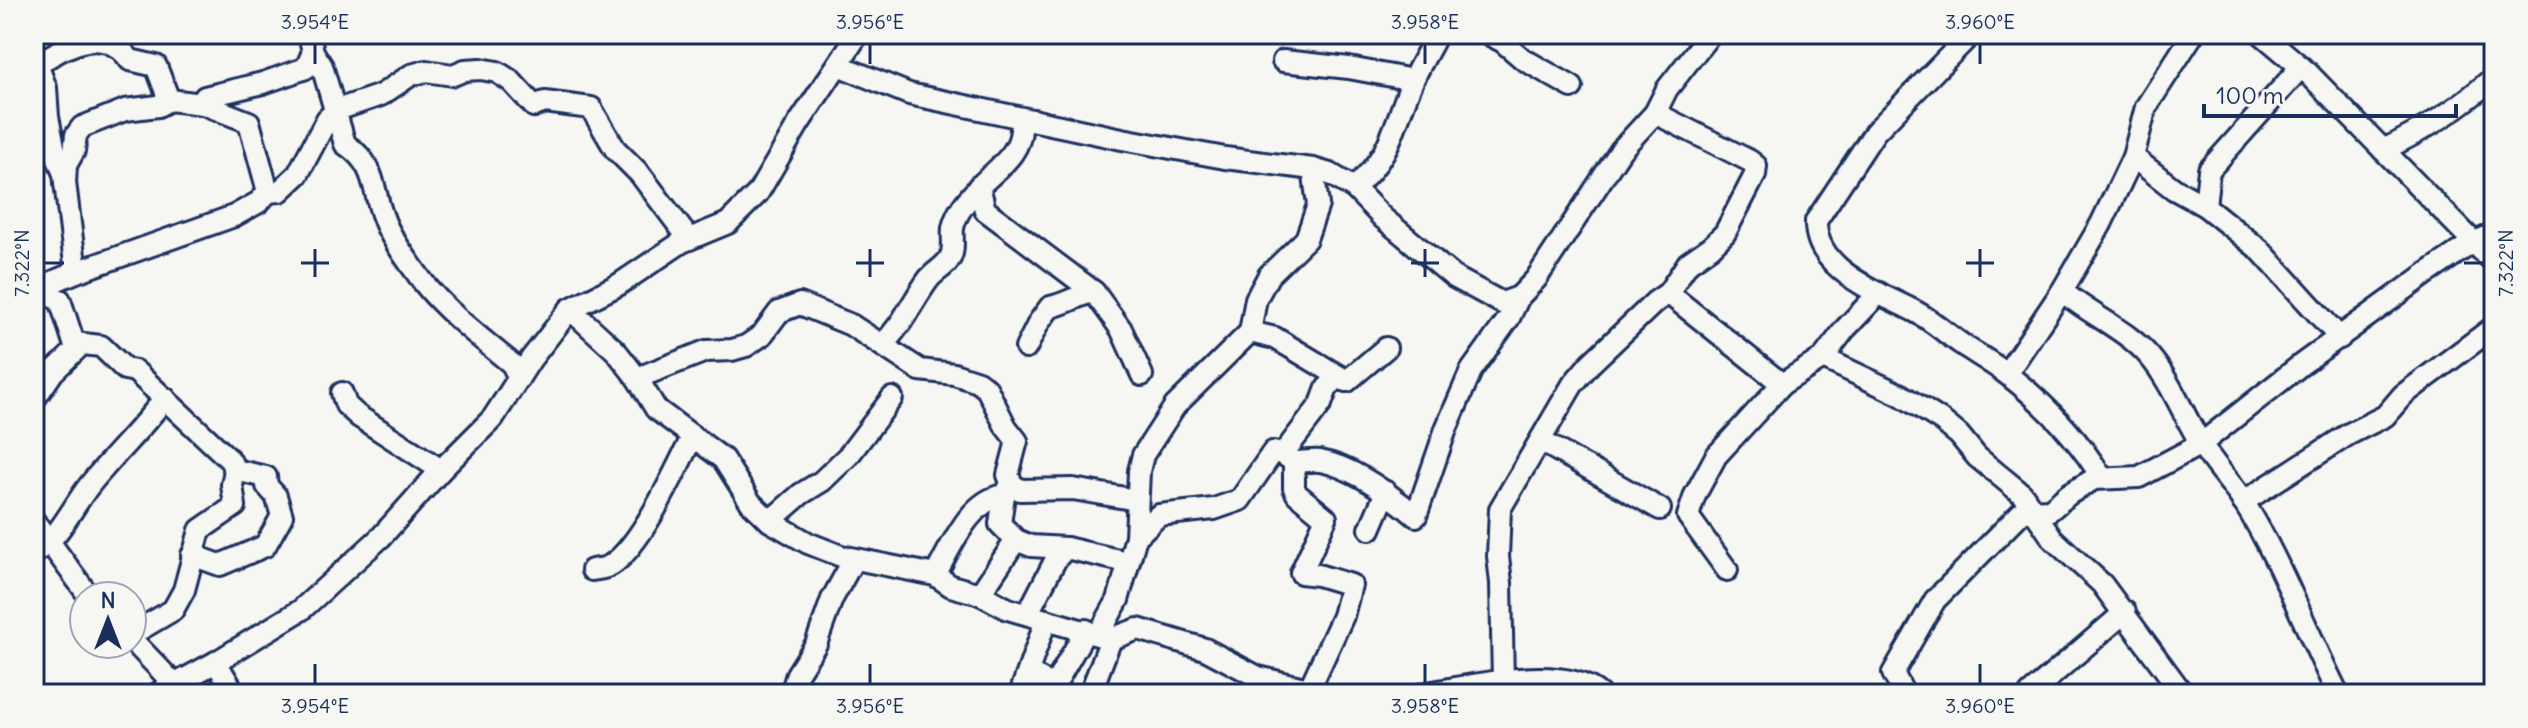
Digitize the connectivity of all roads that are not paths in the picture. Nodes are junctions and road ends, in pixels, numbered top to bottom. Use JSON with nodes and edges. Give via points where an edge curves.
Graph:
{"nodes":[{"id":1,"x":858,"y":34,"type":"edge"},
{"id":2,"x":1437,"y":34,"type":"edge"},
{"id":3,"x":1488,"y":34,"type":"edge"},
{"id":4,"x":1710,"y":34,"type":"edge"},
{"id":5,"x":1971,"y":34,"type":"edge"},
{"id":6,"x":2193,"y":34,"type":"edge"},
{"id":7,"x":2262,"y":34,"type":"edge"},
{"id":8,"x":95,"y":37,"type":"edge"},
{"id":9,"x":311,"y":43,"type":"edge"},
{"id":10,"x":43,"y":53,"type":"edge"},
{"id":11,"x":1283,"y":61,"type":"dead end"},
{"id":12,"x":838,"y":65,"type":"junction"},
{"id":13,"x":2301,"y":67,"type":"junction"},
{"id":14,"x":2494,"y":77,"type":"edge"},
{"id":15,"x":1413,"y":80,"type":"junction"},
{"id":16,"x":1572,"y":87,"type":"dead end"},
{"id":17,"x":169,"y":100,"type":"junction"},
{"id":18,"x":203,"y":104,"type":"junction"},
{"id":19,"x":337,"y":110,"type":"junction"},
{"id":20,"x":1655,"y":113,"type":"junction"},
{"id":21,"x":1034,"y":120,"type":"junction"},
{"id":22,"x":2383,"y":150,"type":"junction"},
{"id":23,"x":2133,"y":157,"type":"junction"},
{"id":24,"x":1313,"y":169,"type":"junction"},
{"id":25,"x":65,"y":184,"type":"junction"},
{"id":26,"x":979,"y":186,"type":"junction"},
{"id":27,"x":1354,"y":188,"type":"junction"},
{"id":28,"x":268,"y":192,"type":"junction"},
{"id":29,"x":2205,"y":206,"type":"junction"},
{"id":30,"x":2494,"y":234,"type":"edge"},
{"id":31,"x":689,"y":239,"type":"junction"},
{"id":32,"x":2472,"y":243,"type":"junction"},
{"id":33,"x":2494,"y":263,"type":"edge"},
{"id":34,"x":76,"y":272,"type":"junction"},
{"id":35,"x":35,"y":290,"type":"edge"},
{"id":36,"x":2062,"y":291,"type":"junction"},
{"id":37,"x":1094,"y":292,"type":"junction"},
{"id":38,"x":1668,"y":293,"type":"junction"},
{"id":39,"x":1879,"y":293,"type":"junction"},
{"id":40,"x":1519,"y":297,"type":"junction"},
{"id":41,"x":570,"y":309,"type":"junction"},
{"id":42,"x":2494,"y":327,"type":"edge"},
{"id":43,"x":1250,"y":332,"type":"junction"},
{"id":44,"x":2340,"y":338,"type":"junction"},
{"id":45,"x":82,"y":344,"type":"junction"},
{"id":46,"x":882,"y":345,"type":"junction"},
{"id":47,"x":1026,"y":348,"type":"dead end"},
{"id":48,"x":1386,"y":348,"type":"dead end"},
{"id":49,"x":1823,"y":358,"type":"junction"},
{"id":50,"x":2007,"y":373,"type":"junction"},
{"id":51,"x":1142,"y":375,"type":"dead end"},
{"id":52,"x":519,"y":378,"type":"junction"},
{"id":53,"x":637,"y":378,"type":"junction"},
{"id":54,"x":1347,"y":381,"type":"junction"},
{"id":55,"x":1782,"y":384,"type":"junction"},
{"id":56,"x":342,"y":393,"type":"dead end"},
{"id":57,"x":165,"y":398,"type":"junction"},
{"id":58,"x":892,"y":398,"type":"dead end"},
{"id":59,"x":34,"y":400,"type":"edge"},
{"id":60,"x":692,"y":437,"type":"junction"},
{"id":61,"x":1541,"y":441,"type":"junction"},
{"id":62,"x":2201,"y":444,"type":"junction"},
{"id":63,"x":1289,"y":458,"type":"junction"},
{"id":64,"x":235,"y":470,"type":"junction"},
{"id":65,"x":441,"y":470,"type":"junction"},
{"id":66,"x":2102,"y":478,"type":"junction"},
{"id":67,"x":1008,"y":490,"type":"junction"},
{"id":68,"x":1386,"y":492,"type":"junction"},
{"id":69,"x":1137,"y":500,"type":"junction"},
{"id":70,"x":2243,"y":502,"type":"junction"},
{"id":71,"x":1660,"y":509,"type":"dead end"},
{"id":72,"x":2035,"y":512,"type":"junction"},
{"id":73,"x":34,"y":521,"type":"edge"},
{"id":74,"x":770,"y":521,"type":"junction"},
{"id":75,"x":1370,"y":529,"type":"dead end"},
{"id":76,"x":1136,"y":537,"type":"junction"},
{"id":77,"x":1016,"y":540,"type":"junction"},
{"id":78,"x":42,"y":548,"type":"edge"},
{"id":79,"x":1066,"y":548,"type":"junction"},
{"id":80,"x":192,"y":555,"type":"junction"},
{"id":81,"x":854,"y":559,"type":"junction"},
{"id":82,"x":1127,"y":562,"type":"junction"},
{"id":83,"x":592,"y":570,"type":"dead end"},
{"id":84,"x":1727,"y":570,"type":"dead end"},
{"id":85,"x":935,"y":575,"type":"junction"},
{"id":86,"x":73,"y":580,"type":"edge"},
{"id":87,"x":980,"y":594,"type":"junction"},
{"id":88,"x":2125,"y":612,"type":"junction"},
{"id":89,"x":1037,"y":616,"type":"junction"},
{"id":90,"x":148,"y":626,"type":"edge"},
{"id":91,"x":1099,"y":634,"type":"junction"},
{"id":92,"x":147,"y":660,"type":"edge"},
{"id":93,"x":216,"y":662,"type":"junction"},
{"id":94,"x":1028,"y":673,"type":"junction"},
{"id":95,"x":1503,"y":681,"type":"junction"},
{"id":96,"x":166,"y":689,"type":"edge"},
{"id":97,"x":235,"y":694,"type":"edge"},
{"id":98,"x":791,"y":694,"type":"edge"},
{"id":99,"x":1020,"y":694,"type":"edge"},
{"id":100,"x":1090,"y":694,"type":"edge"},
{"id":101,"x":1306,"y":694,"type":"edge"},
{"id":102,"x":1427,"y":694,"type":"edge"},
{"id":103,"x":1599,"y":694,"type":"edge"},
{"id":104,"x":1904,"y":694,"type":"edge"},
{"id":105,"x":2030,"y":694,"type":"edge"},
{"id":106,"x":2183,"y":694,"type":"edge"},
{"id":107,"x":2338,"y":694,"type":"edge"}],
"edges":[{"from":1,"to":12,"type":"street"},
{"from":2,"to":15,"type":"street"},
{"from":3,"to":16,"type":"street"},
{"from":4,"to":20,"type":"street"},
{"from":5,"to":39,"type":"street","via":[[1875,132],[1816,221],[1821,248]]},
{"from":6,"to":23,"type":"street","via":[[2146,107]]},
{"from":7,"to":13,"type":"street"},
{"from":8,"to":10,"type":"street"},
{"from":8,"to":17,"type":"street","via":[[121,48],[130,60],[156,66]]},
{"from":9,"to":18,"type":"street","via":[[306,68],[205,97]]},
{"from":9,"to":19,"type":"street"},
{"from":10,"to":25,"type":"street","via":[[52,141]]},
{"from":11,"to":15,"type":"street"},
{"from":12,"to":21,"type":"street","via":[[909,94]]},
{"from":12,"to":31,"type":"street","via":[[758,193],[728,223]]},
{"from":13,"to":22,"type":"street"},
{"from":13,"to":29,"type":"street","via":[[2209,170]]},
{"from":14,"to":22,"type":"street","via":[[2424,131]]},
{"from":15,"to":27,"type":"street","via":[[1388,149]]},
{"from":17,"to":18,"type":"street"},
{"from":17,"to":25,"type":"street","via":[[82,127],[66,165]]},
{"from":18,"to":28,"type":"street","via":[[249,122]]},
{"from":19,"to":28,"type":"street","via":[[298,174],[280,191]]},
{"from":19,"to":31,"type":"street","via":[[361,104],[426,71],[497,72],[534,106],[545,102],[591,108],[615,149]]},
{"from":19,"to":52,"type":"street","via":[[345,144],[369,166],[387,228],[417,274],[512,364]]},
{"from":20,"to":38,"type":"street","via":[[1756,166],[1725,233],[1688,263]]},
{"from":20,"to":40,"type":"street","via":[[1621,150]]},
{"from":21,"to":24,"type":"street","via":[[1225,158]]},
{"from":21,"to":26,"type":"street","via":[[1021,124],[1022,139]]},
{"from":22,"to":32,"type":"street"},
{"from":23,"to":29,"type":"street"},
{"from":23,"to":36,"type":"street"},
{"from":24,"to":27,"type":"street"},
{"from":24,"to":43,"type":"street","via":[[1318,205],[1306,239],[1269,275],[1256,299]]},
{"from":25,"to":34,"type":"street"},
{"from":26,"to":37,"type":"street","via":[[985,210]]},
{"from":26,"to":46,"type":"street","via":[[958,212],[952,255],[929,278],[896,333]]},
{"from":27,"to":40,"type":"street","via":[[1454,277],[1502,303]]},
{"from":28,"to":34,"type":"street","via":[[234,216]]},
{"from":29,"to":44,"type":"street","via":[[2260,250]]},
{"from":30,"to":32,"type":"street"},
{"from":31,"to":41,"type":"street"},
{"from":32,"to":33,"type":"street"},
{"from":32,"to":44,"type":"street"},
{"from":34,"to":35,"type":"street"},
{"from":35,"to":45,"type":"street","via":[[60,300],[74,343]]},
{"from":36,"to":50,"type":"street"},
{"from":36,"to":62,"type":"street","via":[[2149,355]]},
{"from":37,"to":47,"type":"street","via":[[1050,307]]},
{"from":37,"to":51,"type":"street","via":[[1121,329]]},
{"from":38,"to":55,"type":"street"},
{"from":38,"to":61,"type":"street","via":[[1581,374]]},
{"from":39,"to":49,"type":"street"},
{"from":39,"to":50,"type":"street","via":[[1921,314]]},
{"from":40,"to":68,"type":"street","via":[[1471,371],[1416,516]]},
{"from":41,"to":52,"type":"street"},
{"from":41,"to":53,"type":"street"},
{"from":42,"to":70,"type":"street","via":[[2403,395],[2385,416]]},
{"from":43,"to":54,"type":"street","via":[[1275,338]]},
{"from":43,"to":69,"type":"street","via":[[1175,406],[1143,455]]},
{"from":44,"to":62,"type":"street"},
{"from":45,"to":57,"type":"street","via":[[101,346]]},
{"from":45,"to":59,"type":"street"},
{"from":46,"to":53,"type":"street","via":[[851,325],[800,304],[779,312],[746,346],[706,351]]},
{"from":46,"to":67,"type":"street","via":[[920,370],[954,374],[987,389],[1017,441],[1008,465]]},
{"from":48,"to":54,"type":"street"},
{"from":49,"to":55,"type":"street"},
{"from":49,"to":72,"type":"street","via":[[1942,421]]},
{"from":50,"to":66,"type":"street","via":[[2047,408]]},
{"from":52,"to":65,"type":"street","via":[[493,418]]},
{"from":53,"to":60,"type":"street","via":[[656,409]]},
{"from":54,"to":63,"type":"street","via":[[1337,378],[1327,388]]},
{"from":55,"to":84,"type":"street","via":[[1716,456],[1688,516]]},
{"from":56,"to":65,"type":"street","via":[[358,416]]},
{"from":57,"to":64,"type":"street"},
{"from":57,"to":78,"type":"street"},
{"from":58,"to":74,"type":"street","via":[[849,455]]},
{"from":60,"to":74,"type":"street","via":[[723,459],[751,503]]},
{"from":60,"to":83,"type":"street","via":[[637,535],[612,565]]},
{"from":61,"to":71,"type":"street"},
{"from":61,"to":95,"type":"street","via":[[1500,509]]},
{"from":62,"to":66,"type":"street","via":[[2139,477]]},
{"from":62,"to":70,"type":"street"},
{"from":63,"to":68,"type":"street","via":[[1338,467]]},
{"from":63,"to":76,"type":"street","via":[[1273,452],[1240,500],[1214,509],[1159,515]]},
{"from":63,"to":101,"type":"street","via":[[1297,494],[1326,518],[1301,573],[1351,585],[1343,616]]},
{"from":64,"to":80,"type":"street","via":[[235,506],[200,530]]},
{"from":64,"to":80,"type":"street","via":[[266,477],[282,516],[265,546],[220,565]]},
{"from":65,"to":93,"type":"street","via":[[381,537],[301,610]]},
{"from":66,"to":72,"type":"street","via":[[2050,510]]},
{"from":67,"to":69,"type":"street","via":[[1073,489]]},
{"from":67,"to":77,"type":"street","via":[[1000,524]]},
{"from":67,"to":85,"type":"street","via":[[972,515]]},
{"from":68,"to":75,"type":"street"},
{"from":69,"to":76,"type":"street"},
{"from":70,"to":107,"type":"street"},
{"from":72,"to":88,"type":"street","via":[[2053,539]]},
{"from":72,"to":104,"type":"street","via":[[2023,511],[1935,600],[1893,673]]},
{"from":73,"to":78,"type":"street"},
{"from":74,"to":81,"type":"street","via":[[808,543]]},
{"from":76,"to":82,"type":"street"},
{"from":77,"to":79,"type":"street"},
{"from":77,"to":87,"type":"street"},
{"from":78,"to":86,"type":"street"},
{"from":79,"to":82,"type":"street"},
{"from":79,"to":89,"type":"street","via":[[1056,559]]},
{"from":80,"to":90,"type":"street","via":[[173,610]]},
{"from":81,"to":85,"type":"street"},
{"from":81,"to":98,"type":"street"},
{"from":82,"to":91,"type":"street","via":[[1118,600]]},
{"from":85,"to":87,"type":"street"},
{"from":87,"to":89,"type":"street"},
{"from":88,"to":105,"type":"street"},
{"from":88,"to":106,"type":"street"},
{"from":89,"to":91,"type":"street"},
{"from":89,"to":94,"type":"street"},
{"from":91,"to":94,"type":"street","via":[[1054,686]]},
{"from":91,"to":100,"type":"street"},
{"from":91,"to":101,"type":"street","via":[[1138,629],[1205,649],[1258,677],[1300,687]]},
{"from":92,"to":96,"type":"street"},
{"from":93,"to":96,"type":"street"},
{"from":93,"to":97,"type":"street"},
{"from":94,"to":99,"type":"street"},
{"from":95,"to":102,"type":"street"},
{"from":95,"to":103,"type":"street","via":[[1570,680]]}]}
